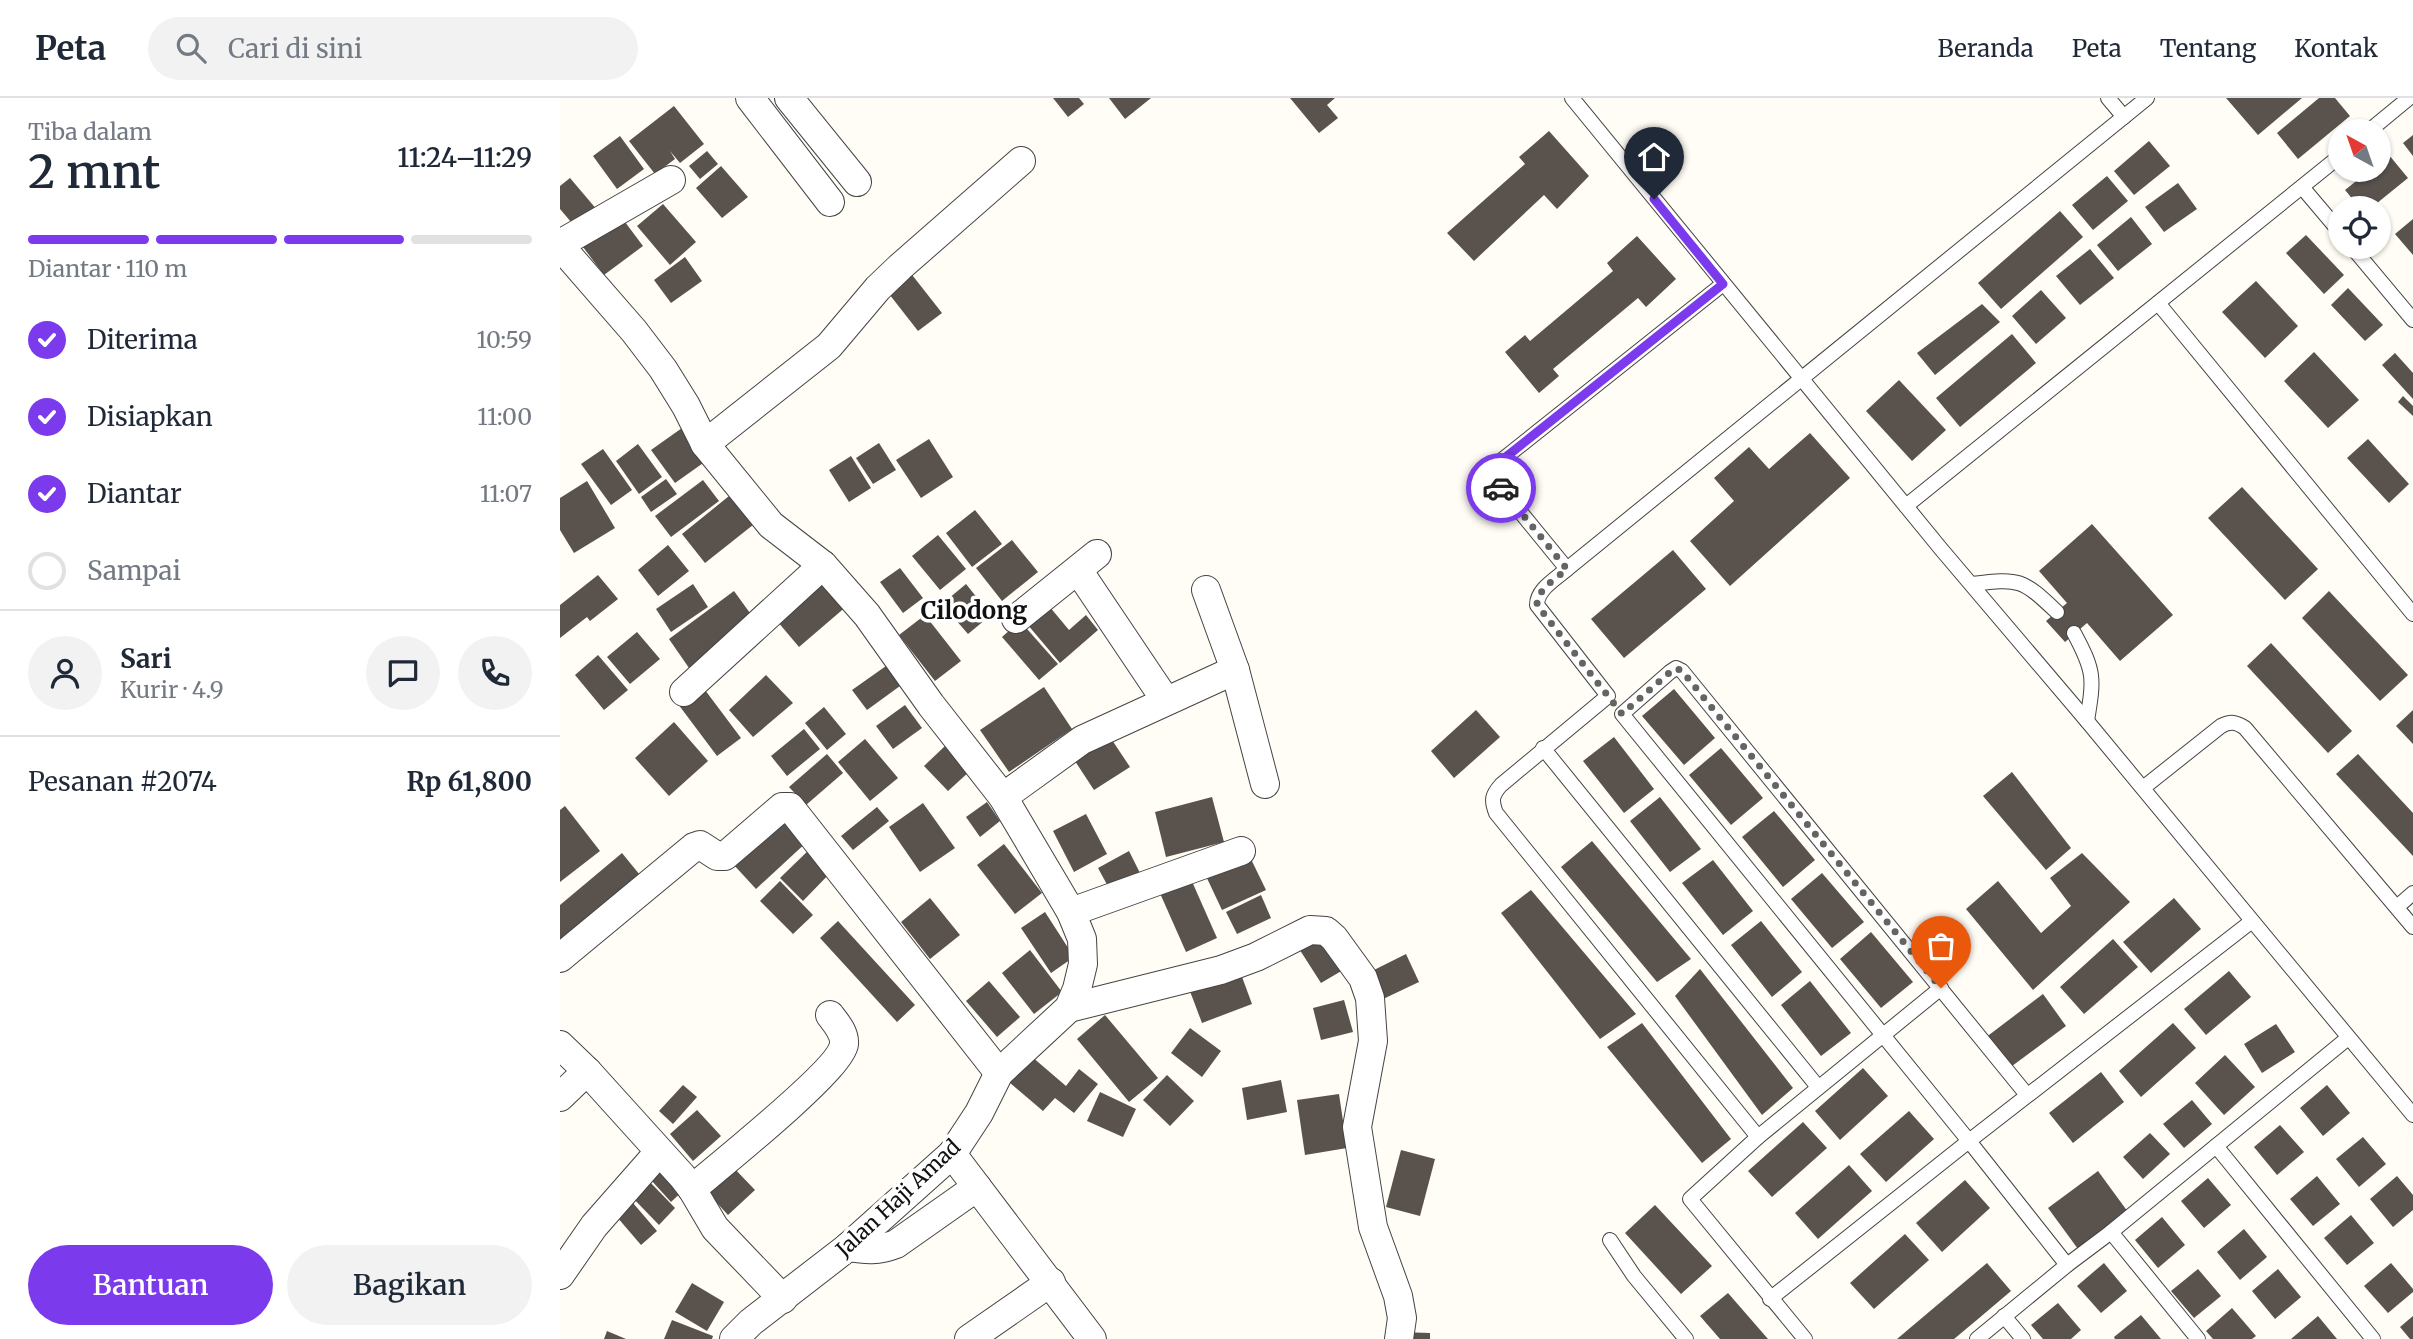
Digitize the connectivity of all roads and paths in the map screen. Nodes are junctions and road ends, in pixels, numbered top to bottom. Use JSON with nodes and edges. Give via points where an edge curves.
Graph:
{"nodes":[{"id":1,"x":750,"y":98,"type":"edge"},
{"id":2,"x":789,"y":98,"type":"edge"},
{"id":3,"x":1573,"y":98,"type":"edge"},
{"id":4,"x":2108,"y":98,"type":"edge"},
{"id":5,"x":2147,"y":98,"type":"edge"},
{"id":6,"x":2409,"y":98,"type":"edge"},
{"id":7,"x":2123,"y":117,"type":"junction"},
{"id":8,"x":2384,"y":119,"type":"edge"},
{"id":9,"x":1021,"y":161,"type":"dead end"},
{"id":10,"x":2328,"y":166,"type":"edge"},
{"id":11,"x":671,"y":180,"type":"dead end"},
{"id":12,"x":858,"y":182,"type":"dead end"},
{"id":13,"x":2302,"y":187,"type":"junction"},
{"id":14,"x":830,"y":202,"type":"dead end"},
{"id":15,"x":2328,"y":218,"type":"edge"},
{"id":16,"x":560,"y":245,"type":"edge"},
{"id":17,"x":2362,"y":259,"type":"edge"},
{"id":18,"x":1723,"y":284,"type":"junction"},
{"id":19,"x":2158,"y":303,"type":"junction"},
{"id":20,"x":2413,"y":320,"type":"edge"},
{"id":21,"x":1801,"y":378,"type":"junction"},
{"id":22,"x":705,"y":444,"type":"junction"},
{"id":23,"x":1906,"y":506,"type":"junction"},
{"id":24,"x":823,"y":565,"type":"junction"},
{"id":25,"x":1567,"y":569,"type":"junction"},
{"id":26,"x":1972,"y":584,"type":"junction"},
{"id":27,"x":1206,"y":590,"type":"dead end"},
{"id":28,"x":2057,"y":612,"type":"dead end"},
{"id":29,"x":2413,"y":614,"type":"edge"},
{"id":30,"x":1016,"y":619,"type":"dead end"},
{"id":31,"x":2074,"y":633,"type":"dead end"},
{"id":32,"x":1235,"y":670,"type":"junction"},
{"id":33,"x":684,"y":692,"type":"dead end"},
{"id":34,"x":1608,"y":696,"type":"junction"},
{"id":35,"x":1166,"y":702,"type":"junction"},
{"id":36,"x":1622,"y":714,"type":"junction"},
{"id":37,"x":2087,"y":721,"type":"junction"},
{"id":38,"x":1543,"y":748,"type":"junction"},
{"id":39,"x":1265,"y":785,"type":"dead end"},
{"id":40,"x":2143,"y":788,"type":"junction"},
{"id":41,"x":1003,"y":797,"type":"junction"},
{"id":42,"x":1241,"y":851,"type":"dead end"},
{"id":43,"x":2413,"y":893,"type":"edge"},
{"id":44,"x":2397,"y":907,"type":"junction"},
{"id":45,"x":1071,"y":912,"type":"junction"},
{"id":46,"x":2252,"y":920,"type":"junction"},
{"id":47,"x":2413,"y":927,"type":"edge"},
{"id":48,"x":560,"y":958,"type":"edge"},
{"id":49,"x":1941,"y":988,"type":"junction"},
{"id":50,"x":1069,"y":1008,"type":"junction"},
{"id":51,"x":830,"y":1015,"type":"dead end"},
{"id":52,"x":1883,"y":1034,"type":"junction"},
{"id":53,"x":2348,"y":1038,"type":"junction"},
{"id":54,"x":560,"y":1045,"type":"edge"},
{"id":55,"x":587,"y":1071,"type":"junction"},
{"id":56,"x":999,"y":1073,"type":"junction"},
{"id":57,"x":1818,"y":1087,"type":"junction"},
{"id":58,"x":2027,"y":1095,"type":"junction"},
{"id":59,"x":560,"y":1097,"type":"edge"},
{"id":60,"x":2413,"y":1115,"type":"edge"},
{"id":61,"x":1758,"y":1137,"type":"junction"},
{"id":62,"x":1969,"y":1141,"type":"junction"},
{"id":63,"x":2216,"y":1146,"type":"junction"},
{"id":64,"x":659,"y":1152,"type":"junction"},
{"id":65,"x":952,"y":1154,"type":"junction"},
{"id":66,"x":977,"y":1187,"type":"junction"},
{"id":67,"x":692,"y":1189,"type":"junction"},
{"id":68,"x":2111,"y":1232,"type":"junction"},
{"id":69,"x":1610,"y":1240,"type":"dead end"},
{"id":70,"x":848,"y":1247,"type":"junction"},
{"id":71,"x":2067,"y":1265,"type":"junction"},
{"id":72,"x":560,"y":1275,"type":"edge"},
{"id":73,"x":1051,"y":1282,"type":"junction"},
{"id":74,"x":783,"y":1299,"type":"junction"},
{"id":75,"x":1770,"y":1300,"type":"junction"},
{"id":76,"x":2004,"y":1316,"type":"junction"},
{"id":77,"x":734,"y":1339,"type":"edge"},
{"id":78,"x":969,"y":1339,"type":"edge"},
{"id":79,"x":1092,"y":1339,"type":"edge"},
{"id":80,"x":1399,"y":1339,"type":"edge"},
{"id":81,"x":1686,"y":1339,"type":"edge"},
{"id":82,"x":1804,"y":1339,"type":"edge"},
{"id":83,"x":1977,"y":1339,"type":"edge"},
{"id":84,"x":2023,"y":1339,"type":"edge"},
{"id":85,"x":2198,"y":1339,"type":"edge"},
{"id":86,"x":2373,"y":1339,"type":"edge"}],
"edges":[{"from":1,"to":14,"type":"street"},
{"from":2,"to":12,"type":"street"},
{"from":3,"to":18,"type":"lane"},
{"from":4,"to":7,"type":"lane"},
{"from":5,"to":7,"type":"lane"},
{"from":6,"to":8,"type":"lane"},
{"from":7,"to":21,"type":"lane"},
{"from":9,"to":22,"type":"street","via":[[878,288],[829,346]]},
{"from":10,"to":13,"type":"lane"},
{"from":11,"to":16,"type":"street"},
{"from":13,"to":15,"type":"lane"},
{"from":13,"to":19,"type":"lane"},
{"from":16,"to":22,"type":"street","via":[[663,369]]},
{"from":17,"to":20,"type":"lane"},
{"from":18,"to":21,"type":"lane"},
{"from":18,"to":25,"type":"lane","via":[[1495,469],[1500,487]]},
{"from":19,"to":23,"type":"lane"},
{"from":19,"to":29,"type":"lane"},
{"from":21,"to":23,"type":"lane"},
{"from":21,"to":25,"type":"lane"},
{"from":22,"to":24,"type":"street","via":[[771,524]]},
{"from":23,"to":26,"type":"lane"},
{"from":24,"to":33,"type":"street"},
{"from":24,"to":41,"type":"street","via":[[867,615]]},
{"from":25,"to":34,"type":"lane","via":[[1537,597],[1537,605]]},
{"from":26,"to":28,"type":"lane","via":[[2016,581],[2030,587]]},
{"from":26,"to":37,"type":"lane"},
{"from":27,"to":32,"type":"street"},
{"from":30,"to":35,"type":"street","via":[[1087,562]]},
{"from":31,"to":37,"type":"lane","via":[[2093,678]]},
{"from":32,"to":35,"type":"street"},
{"from":32,"to":39,"type":"street"},
{"from":34,"to":36,"type":"lane"},
{"from":34,"to":38,"type":"lane"},
{"from":35,"to":41,"type":"street","via":[[1083,740]]},
{"from":36,"to":49,"type":"lane","via":[[1670,672],[1682,671]]},
{"from":36,"to":52,"type":"lane"},
{"from":37,"to":40,"type":"lane"},
{"from":38,"to":57,"type":"lane"},
{"from":38,"to":61,"type":"lane","via":[[1493,794],[1496,813]]},
{"from":40,"to":44,"type":"lane","via":[[2221,726],[2237,723]]},
{"from":40,"to":46,"type":"lane"},
{"from":41,"to":45,"type":"street"},
{"from":42,"to":45,"type":"street"},
{"from":43,"to":44,"type":"lane"},
{"from":44,"to":47,"type":"lane"},
{"from":45,"to":50,"type":"street","via":[[1082,939],[1083,964]]},
{"from":46,"to":53,"type":"lane"},
{"from":46,"to":58,"type":"lane"},
{"from":48,"to":56,"type":"street","via":[[694,847],[700,845],[721,856],[782,807],[790,807]]},
{"from":49,"to":52,"type":"lane"},
{"from":49,"to":58,"type":"lane"},
{"from":50,"to":56,"type":"street","name":"Jalan Haji Amad"},
{"from":50,"to":80,"type":"street","via":[[1221,970],[1310,930],[1326,931],[1334,938],[1363,978],[1370,998],[1373,1041],[1357,1128],[1373,1227],[1398,1296]]},
{"from":51,"to":67,"type":"street","via":[[844,1039],[838,1057],[809,1088]]},
{"from":52,"to":57,"type":"lane"},
{"from":52,"to":62,"type":"lane"},
{"from":53,"to":60,"type":"lane"},
{"from":53,"to":63,"type":"lane"},
{"from":54,"to":55,"type":"street"},
{"from":55,"to":59,"type":"street"},
{"from":55,"to":64,"type":"street"},
{"from":56,"to":65,"type":"street","name":"Jalan Haji Amad"},
{"from":57,"to":61,"type":"lane"},
{"from":58,"to":62,"type":"lane"},
{"from":61,"to":75,"type":"lane","via":[[1690,1199]]},
{"from":62,"to":71,"type":"lane"},
{"from":62,"to":75,"type":"lane"},
{"from":63,"to":68,"type":"lane"},
{"from":63,"to":86,"type":"lane"},
{"from":64,"to":67,"type":"street"},
{"from":64,"to":72,"type":"street","via":[[594,1226]]},
{"from":65,"to":66,"type":"street"},
{"from":65,"to":70,"type":"street","name":"Jalan Haji Amad"},
{"from":66,"to":70,"type":"street","via":[[896,1244],[871,1251]]},
{"from":66,"to":73,"type":"street"},
{"from":67,"to":74,"type":"street","via":[[715,1228]]},
{"from":68,"to":71,"type":"lane"},
{"from":68,"to":85,"type":"lane"},
{"from":69,"to":81,"type":"lane"},
{"from":70,"to":74,"type":"street","name":"Jalan Haji Amad"},
{"from":71,"to":76,"type":"lane"},
{"from":73,"to":78,"type":"street"},
{"from":73,"to":79,"type":"street"},
{"from":74,"to":77,"type":"street","name":"Jalan Haji Amad"},
{"from":75,"to":82,"type":"lane"},
{"from":76,"to":83,"type":"lane"},
{"from":76,"to":84,"type":"lane"}]}
